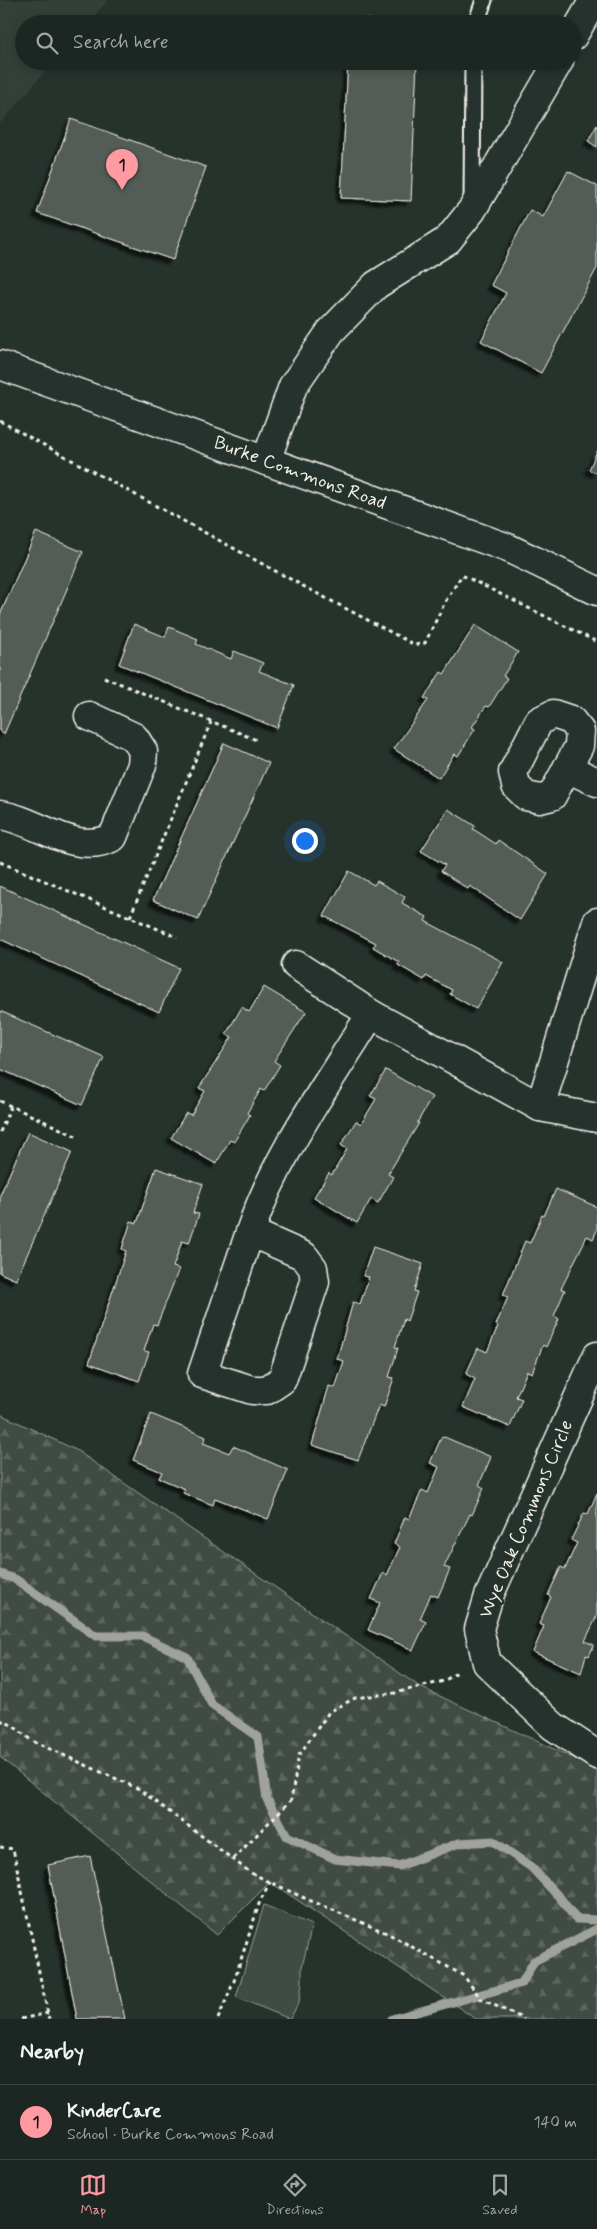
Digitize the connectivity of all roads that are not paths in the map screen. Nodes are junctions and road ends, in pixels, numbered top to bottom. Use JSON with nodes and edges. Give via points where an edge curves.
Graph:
{"nodes":[{"id":1,"x":484,"y":0,"type":"edge"},
{"id":2,"x":594,"y":0,"type":"edge"},
{"id":3,"x":479,"y":15,"type":"edge"},
{"id":4,"x":582,"y":21,"type":"edge"},
{"id":5,"x":473,"y":70,"type":"edge"},
{"id":6,"x":554,"y":70,"type":"edge"},
{"id":7,"x":472,"y":210,"type":"junction"},
{"id":8,"x":0,"y":365,"type":"edge"},
{"id":9,"x":266,"y":461,"type":"junction"},
{"id":10,"x":597,"y":590,"type":"edge"},
{"id":11,"x":89,"y":716,"type":"dead end"},
{"id":12,"x":567,"y":768,"type":"dead end"},
{"id":13,"x":597,"y":782,"type":"edge"},
{"id":14,"x":0,"y":815,"type":"edge"},
{"id":15,"x":597,"y":922,"type":"edge"},
{"id":16,"x":296,"y":965,"type":"dead end"},
{"id":17,"x":371,"y":1014,"type":"junction"},
{"id":18,"x":540,"y":1107,"type":"junction"},
{"id":19,"x":597,"y":1118,"type":"edge"},
{"id":20,"x":250,"y":1232,"type":"junction"},
{"id":21,"x":597,"y":1356,"type":"edge"},
{"id":22,"x":597,"y":1755,"type":"edge"}],
"edges":[{"from":1,"to":3,"type":"lane"},
{"from":2,"to":4,"type":"street"},
{"from":5,"to":7,"type":"lane"},
{"from":6,"to":7,"type":"street"},
{"from":7,"to":9,"type":"street","via":[[448,240],[376,285],[331,331],[293,386]]},
{"from":8,"to":9,"type":"street","name":"Burke Commons Road"},
{"from":9,"to":10,"type":"street","name":"Burke Commons Road","via":[[508,548]]},
{"from":11,"to":14,"type":"street","via":[[134,737],[143,751],[142,765],[112,837],[102,843],[84,845]]},
{"from":12,"to":13,"type":"street"},
{"from":15,"to":18,"type":"street"},
{"from":16,"to":17,"type":"street"},
{"from":17,"to":18,"type":"street"},
{"from":17,"to":20,"type":"street","via":[[282,1158]]},
{"from":18,"to":19,"type":"street"},
{"from":20,"to":20,"type":"street","via":[[202,1374],[252,1390],[267,1390],[282,1380],[315,1282],[313,1268],[304,1256]]},
{"from":21,"to":22,"type":"street","name":"Wye Oak Commons Circle","via":[[489,1596],[479,1629],[486,1664],[553,1726]]}]}
